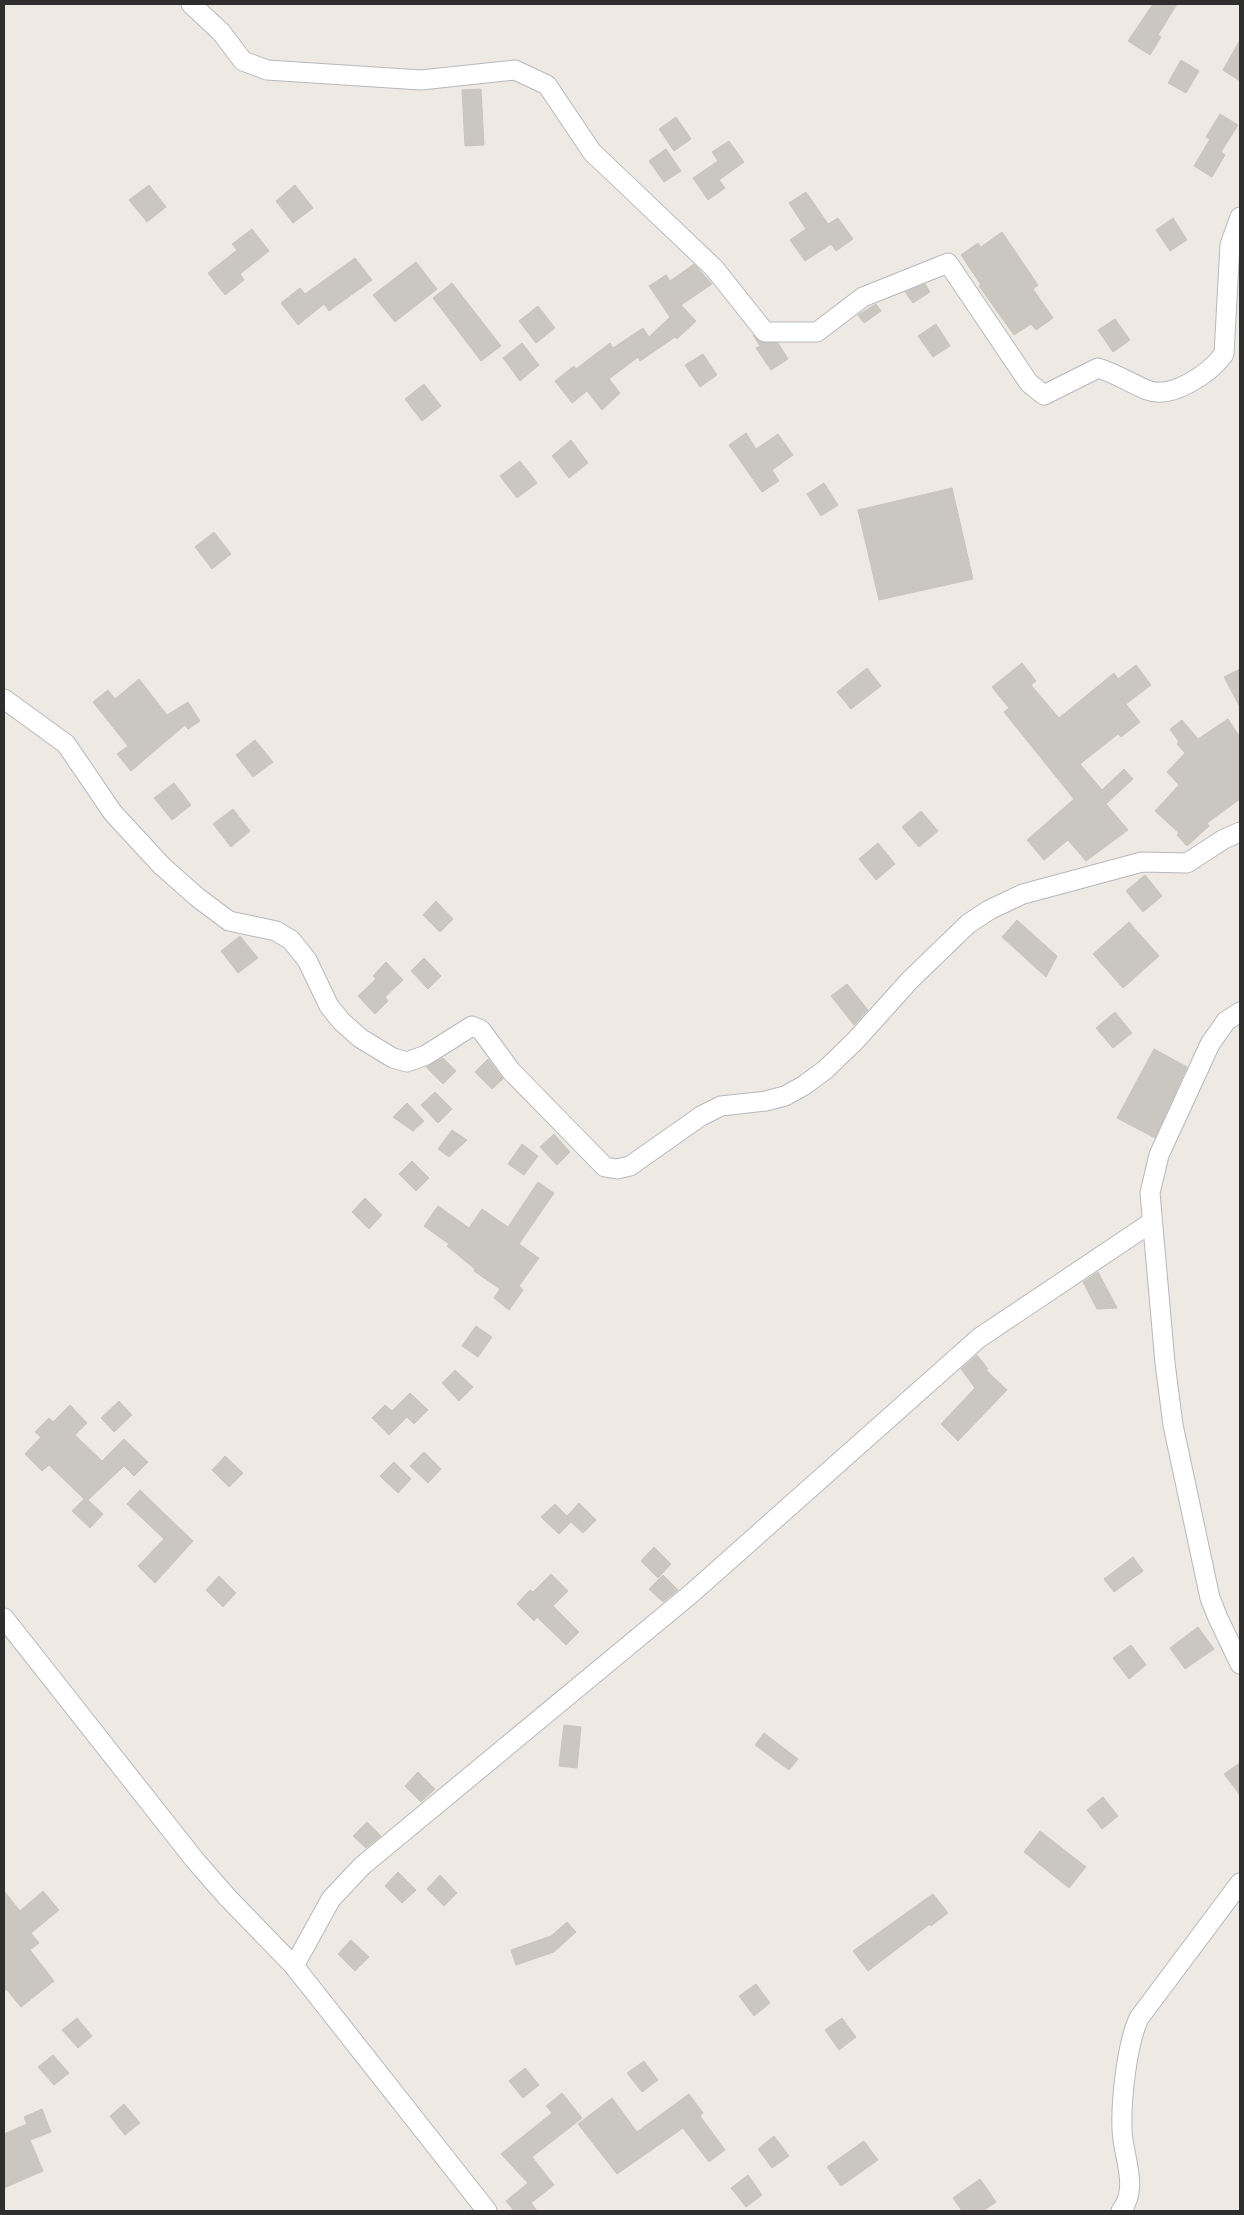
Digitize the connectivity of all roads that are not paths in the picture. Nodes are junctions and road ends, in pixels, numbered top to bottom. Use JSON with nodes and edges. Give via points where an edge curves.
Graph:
{"nodes":[{"id":1,"x":190,"y":4,"type":"edge"},
{"id":2,"x":1240,"y":217,"type":"edge"},
{"id":3,"x":4,"y":699,"type":"edge"},
{"id":4,"x":1240,"y":832,"type":"edge"},
{"id":5,"x":1240,"y":1012,"type":"edge"},
{"id":6,"x":1152,"y":1222,"type":"junction"},
{"id":7,"x":4,"y":1618,"type":"edge"},
{"id":8,"x":1240,"y":1664,"type":"edge"},
{"id":9,"x":1240,"y":1883,"type":"edge"},
{"id":10,"x":294,"y":1966,"type":"junction"},
{"id":11,"x":487,"y":2211,"type":"edge"},
{"id":12,"x":1122,"y":2211,"type":"edge"}],
"edges":[{"from":1,"to":2,"type":"street","via":[[221,32],[243,60],[267,70],[421,80],[514,70],[547,85],[592,152],[714,268],[766,332],[817,332],[863,296],[948,263],[1029,383],[1044,395],[1098,368],[1148,391],[1162,393],[1200,378],[1214,367],[1224,354],[1230,245]]},
{"from":3,"to":4,"type":"street","via":[[66,744],[113,813],[162,866],[197,897],[229,921],[276,931],[291,940],[307,960],[329,1006],[360,1038],[393,1058],[408,1062],[426,1055],[472,1026],[481,1030],[510,1071],[605,1167],[617,1169],[630,1166],[701,1116],[721,1106],[766,1101],[803,1086],[856,1040],[910,980],[968,924],[989,910],[1032,891],[1142,862],[1187,863]]},
{"from":5,"to":6,"type":"street","via":[[1217,1032],[1158,1155],[1150,1193]]},
{"from":6,"to":8,"type":"street","via":[[1173,1425],[1210,1598]]},
{"from":6,"to":10,"type":"street","via":[[979,1338],[692,1594],[362,1866],[331,1899]]},
{"from":7,"to":10,"type":"street","via":[[194,1859]]},
{"from":9,"to":12,"type":"street","via":[[1133,2030],[1122,2129],[1130,2176],[1129,2195]]},
{"from":10,"to":11,"type":"street"}]}
